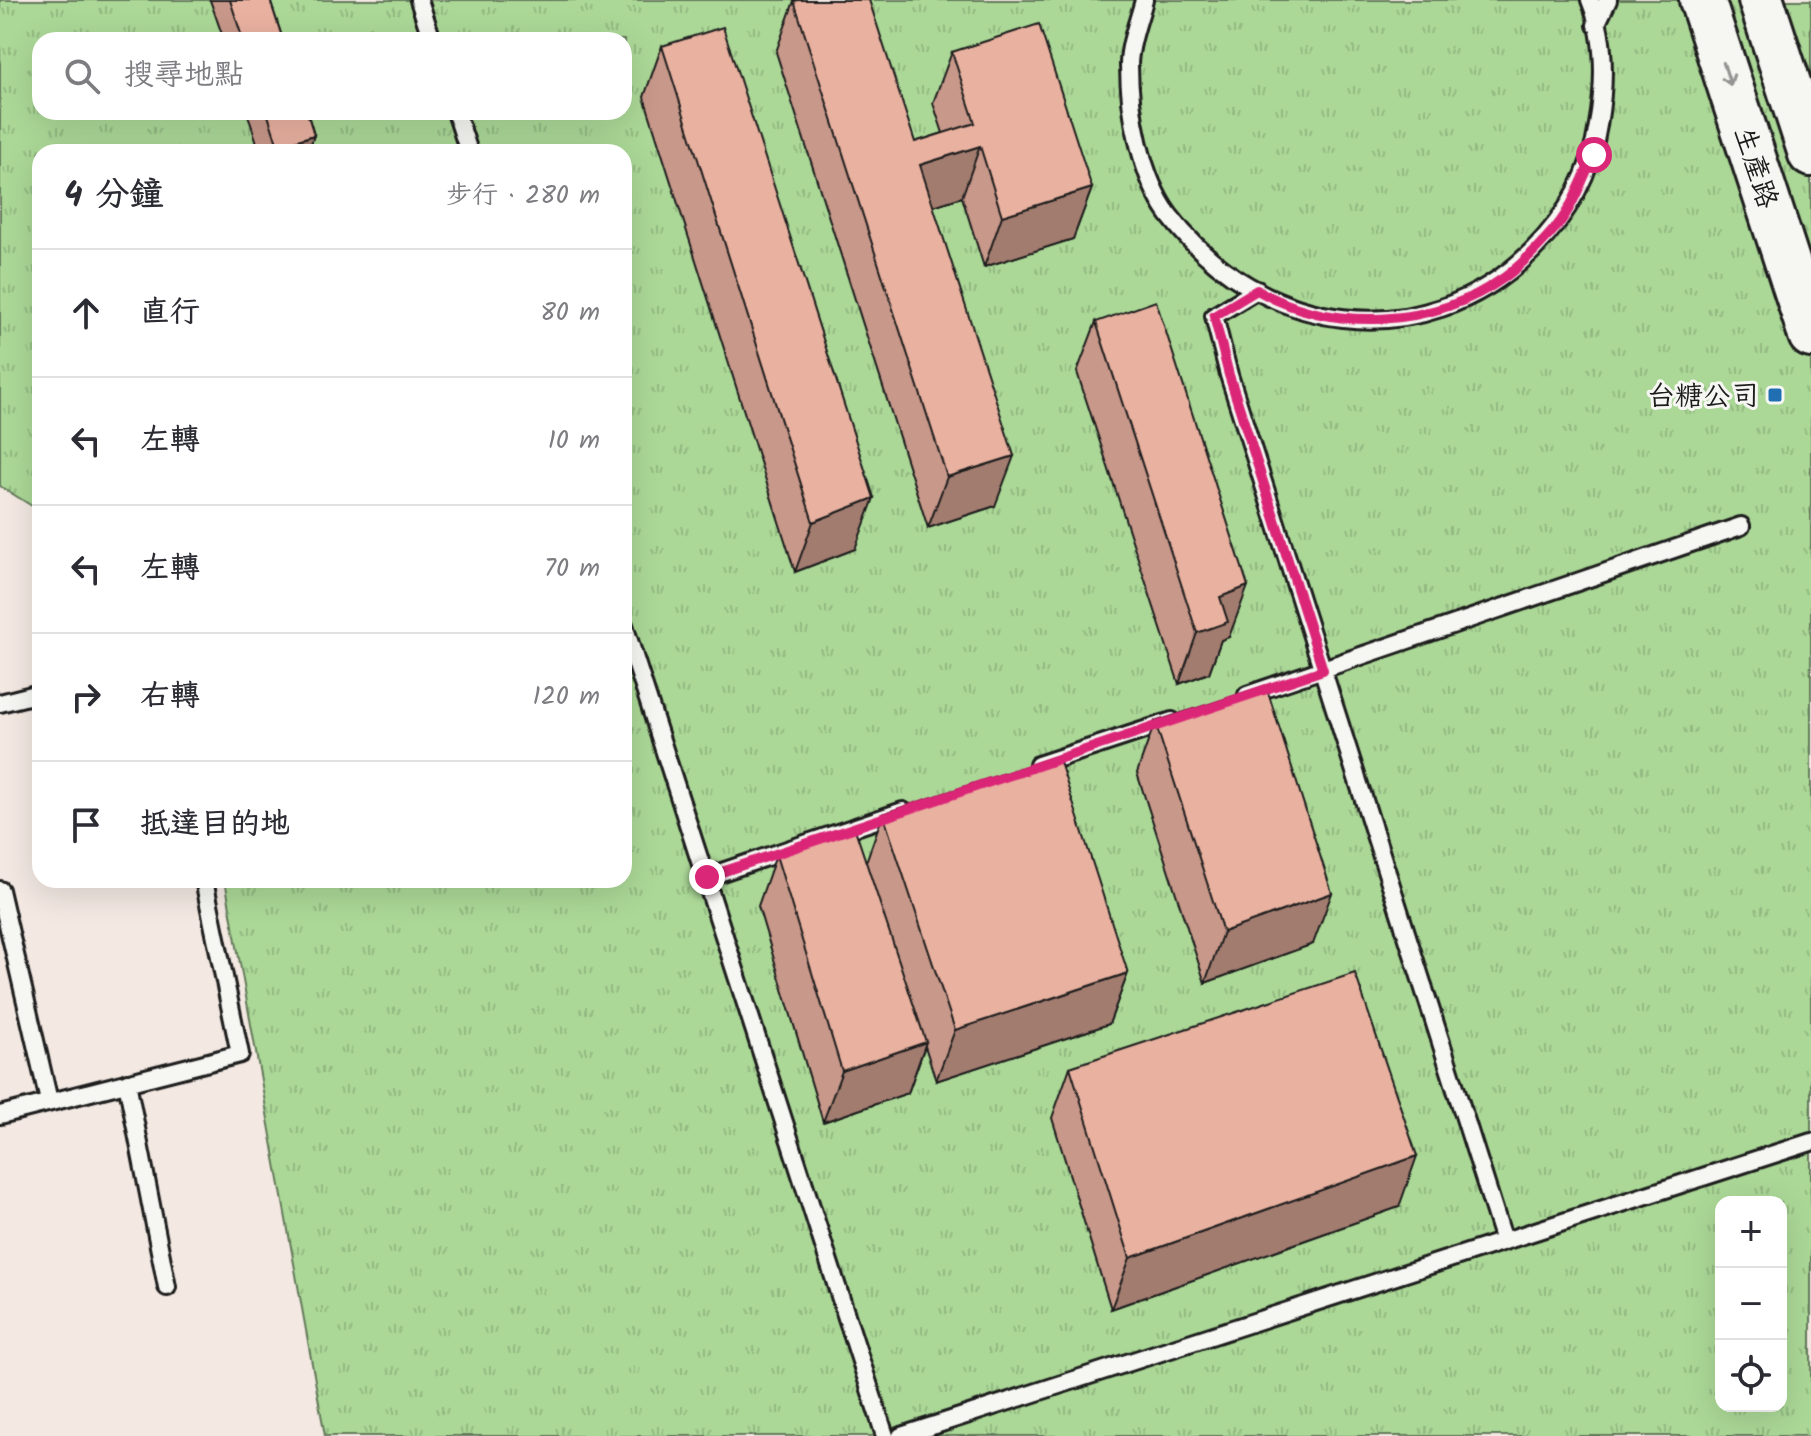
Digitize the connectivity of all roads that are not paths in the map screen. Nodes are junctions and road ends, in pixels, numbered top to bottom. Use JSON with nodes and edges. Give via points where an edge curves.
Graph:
{"nodes":[{"id":1,"x":419,"y":0,"type":"edge"},
{"id":2,"x":1144,"y":0,"type":"edge"},
{"id":3,"x":1590,"y":0,"type":"edge"},
{"id":4,"x":1608,"y":0,"type":"edge"},
{"id":5,"x":1702,"y":0,"type":"edge"},
{"id":6,"x":1761,"y":0,"type":"edge"},
{"id":7,"x":1596,"y":25,"type":"junction"},
{"id":8,"x":429,"y":32,"type":"edge"},
{"id":9,"x":459,"y":120,"type":"edge"},
{"id":10,"x":466,"y":144,"type":"edge"},
{"id":11,"x":1811,"y":154,"type":"edge"},
{"id":12,"x":1257,"y":290,"type":"junction"},
{"id":13,"x":1811,"y":335,"type":"edge"},
{"id":14,"x":1741,"y":526,"type":"dead end"},
{"id":15,"x":632,"y":649,"type":"edge"},
{"id":16,"x":1323,"y":670,"type":"junction"},
{"id":17,"x":32,"y":695,"type":"edge"},
{"id":18,"x":1233,"y":700,"type":"edge"},
{"id":19,"x":0,"y":703,"type":"edge"},
{"id":20,"x":1187,"y":715,"type":"edge"},
{"id":21,"x":1022,"y":771,"type":"edge"},
{"id":22,"x":917,"y":806,"type":"edge"},
{"id":23,"x":707,"y":877,"type":"junction"},
{"id":24,"x":206,"y":888,"type":"edge"},
{"id":25,"x":0,"y":890,"type":"edge"},
{"id":26,"x":127,"y":1082,"type":"junction"},
{"id":27,"x":49,"y":1101,"type":"junction"},
{"id":28,"x":0,"y":1115,"type":"edge"},
{"id":29,"x":1811,"y":1142,"type":"edge"},
{"id":30,"x":1504,"y":1241,"type":"junction"},
{"id":31,"x":167,"y":1287,"type":"dead end"},
{"id":32,"x":885,"y":1436,"type":"edge"},
{"id":33,"x":901,"y":1436,"type":"edge"}],
"edges":[{"from":1,"to":8,"type":"lane"},
{"from":2,"to":12,"type":"lane","via":[[1128,62],[1136,143],[1167,213],[1219,269]]},
{"from":3,"to":7,"type":"lane"},
{"from":4,"to":7,"type":"lane"},
{"from":5,"to":13,"type":"street","name":"生產路","one_way":true},
{"from":6,"to":11,"type":"street","name":"生產路"},
{"from":7,"to":12,"type":"lane","via":[[1605,79],[1594,155],[1560,223],[1505,277],[1437,311],[1361,321],[1286,307]]},
{"from":9,"to":10,"type":"lane"},
{"from":12,"to":16,"type":"lane","via":[[1214,316]]},
{"from":14,"to":16,"type":"lane"},
{"from":15,"to":23,"type":"lane"},
{"from":16,"to":18,"type":"lane"},
{"from":16,"to":30,"type":"lane"},
{"from":17,"to":19,"type":"lane"},
{"from":20,"to":21,"type":"lane"},
{"from":22,"to":23,"type":"lane"},
{"from":23,"to":32,"type":"lane"},
{"from":24,"to":26,"type":"lane","via":[[240,1054]]},
{"from":25,"to":27,"type":"lane"},
{"from":26,"to":27,"type":"lane"},
{"from":26,"to":31,"type":"lane"},
{"from":27,"to":28,"type":"lane"},
{"from":29,"to":30,"type":"lane"},
{"from":30,"to":33,"type":"lane"}]}
